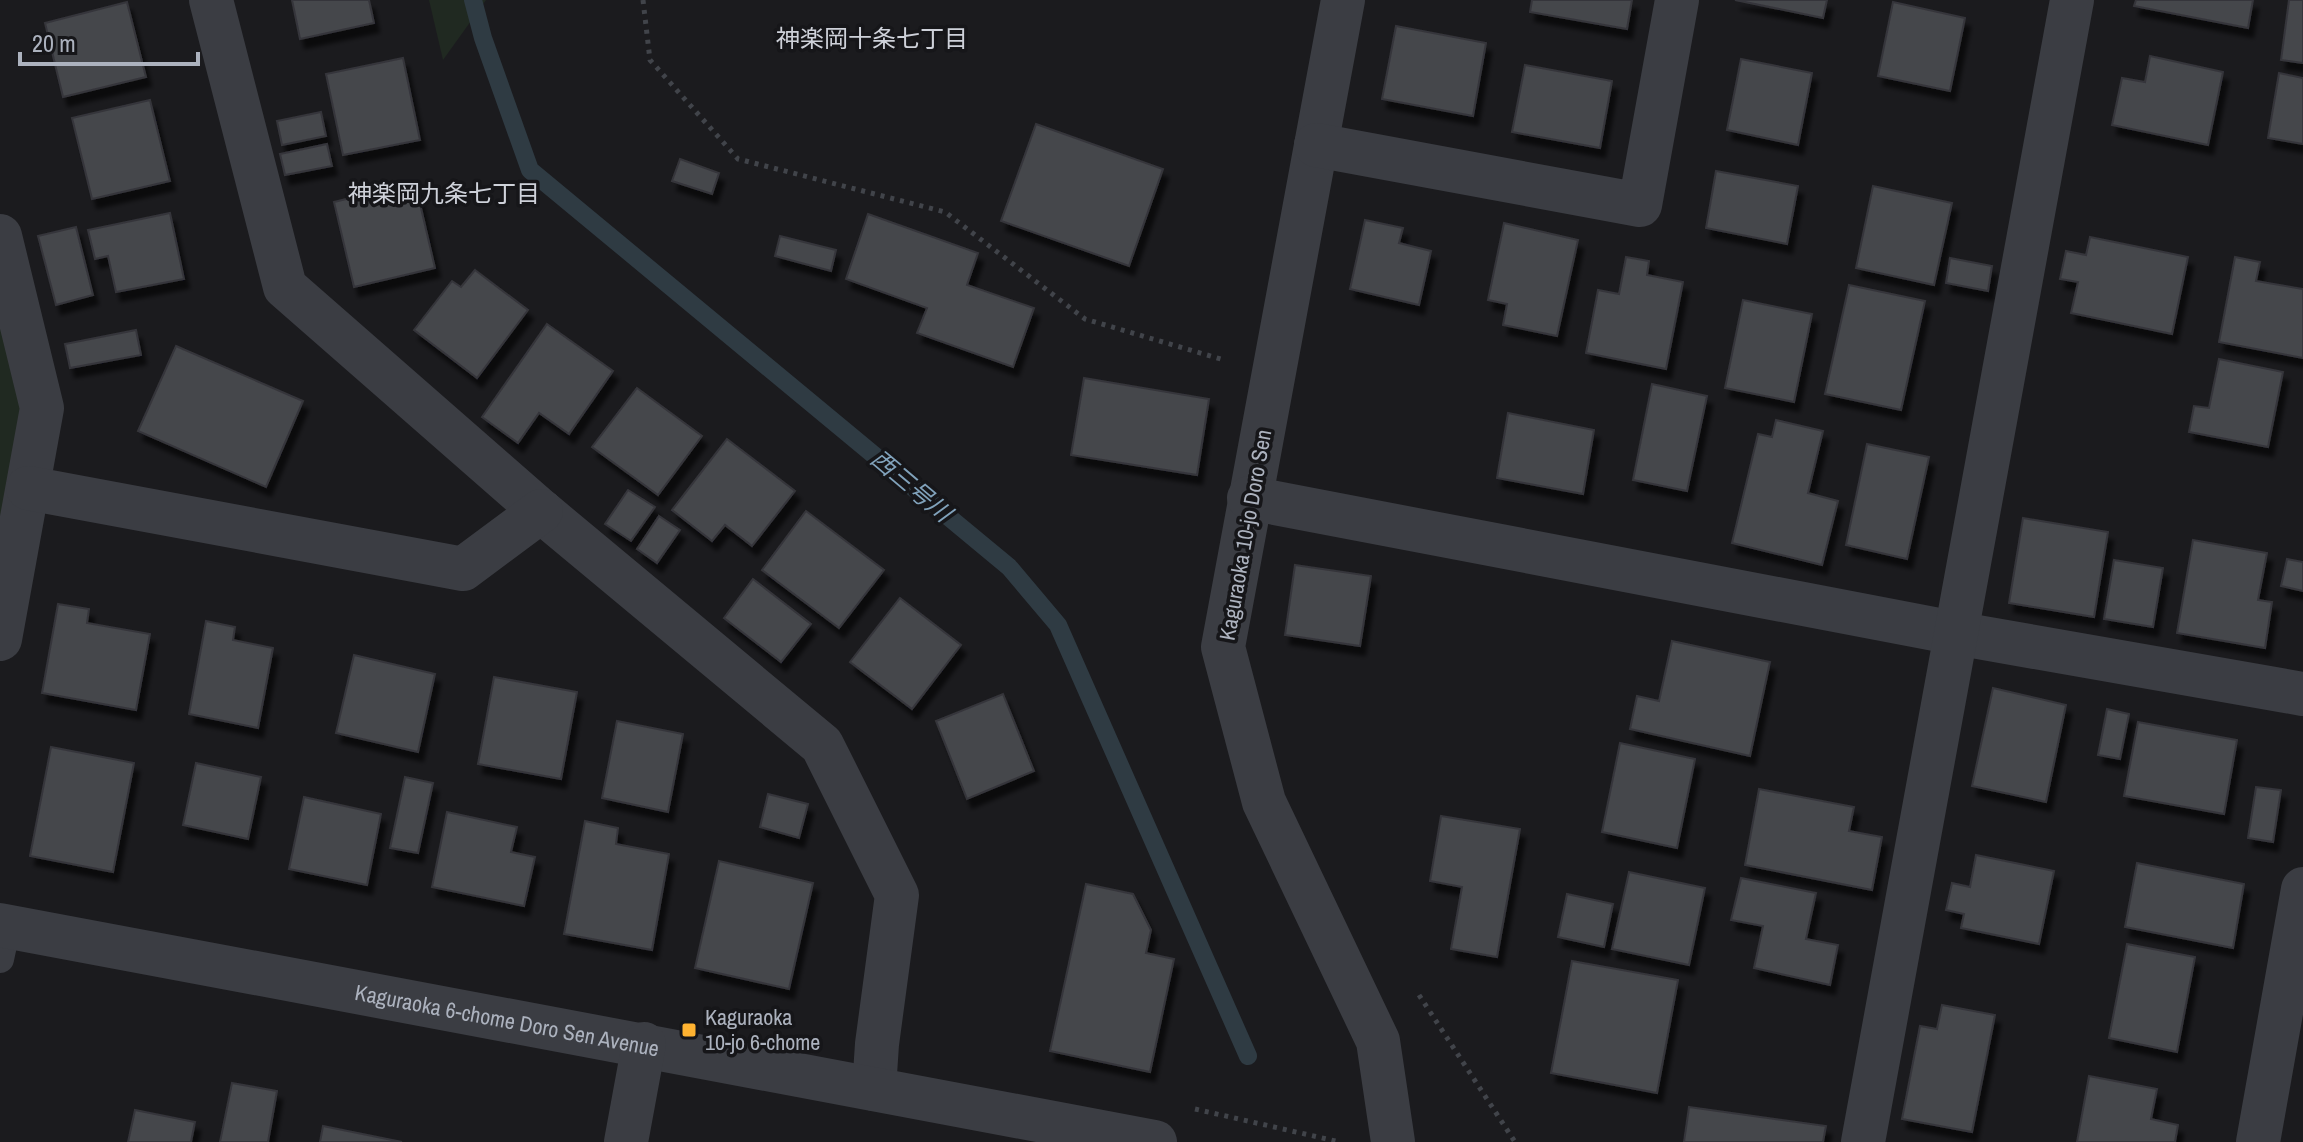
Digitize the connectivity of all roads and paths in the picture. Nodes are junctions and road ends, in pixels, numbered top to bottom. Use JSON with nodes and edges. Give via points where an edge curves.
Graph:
{"nodes":[{"id":1,"x":211,"y":0,"type":"edge"},
{"id":2,"x":643,"y":0,"type":"edge"},
{"id":3,"x":1343,"y":0,"type":"edge"},
{"id":4,"x":1677,"y":0,"type":"edge"},
{"id":5,"x":2072,"y":0,"type":"edge"},
{"id":6,"x":1316,"y":145,"type":"junction"},
{"id":7,"x":0,"y":236,"type":"edge"},
{"id":8,"x":1275,"y":376,"type":"junction"},
{"id":9,"x":28,"y":488,"type":"junction"},
{"id":10,"x":1249,"y":498,"type":"junction"},
{"id":11,"x":541,"y":511,"type":"junction"},
{"id":12,"x":1955,"y":633,"type":"junction"},
{"id":13,"x":0,"y":639,"type":"edge"},
{"id":14,"x":2303,"y":694,"type":"edge"},
{"id":15,"x":2303,"y":889,"type":"edge"},
{"id":16,"x":2,"y":937,"type":"edge"},
{"id":17,"x":644,"y":1044,"type":"junction"},
{"id":18,"x":874,"y":1089,"type":"junction"},
{"id":19,"x":1089,"y":1136,"type":"edge"},
{"id":20,"x":626,"y":1142,"type":"edge"},
{"id":21,"x":1155,"y":1142,"type":"edge"},
{"id":22,"x":1393,"y":1142,"type":"edge"},
{"id":23,"x":1863,"y":1142,"type":"edge"},
{"id":24,"x":2258,"y":1142,"type":"edge"}],
"edges":[{"from":1,"to":11,"type":"street","via":[[285,287]]},
{"from":2,"to":8,"type":"path","via":[[650,60],[738,159],[945,212],[1085,319]]},
{"from":3,"to":6,"type":"street","name":"Kaguraoka 10-jo Doro Sen"},
{"from":4,"to":6,"type":"street","via":[[1640,205]]},
{"from":5,"to":12,"type":"street"},
{"from":6,"to":8,"type":"street","name":"Kaguraoka 10-jo Doro Sen"},
{"from":7,"to":9,"type":"street","via":[[42,408]]},
{"from":8,"to":10,"type":"street","name":"Kaguraoka 10-jo Doro Sen"},
{"from":9,"to":11,"type":"street","via":[[463,569]]},
{"from":9,"to":13,"type":"street"},
{"from":10,"to":12,"type":"street"},
{"from":10,"to":22,"type":"street","name":"Kaguraoka 10-jo Doro Sen","via":[[1223,647],[1264,802],[1378,1041]]},
{"from":11,"to":18,"type":"street","via":[[822,745],[897,895]]},
{"from":12,"to":14,"type":"street"},
{"from":12,"to":23,"type":"street"},
{"from":15,"to":24,"type":"street"},
{"from":16,"to":17,"type":"street","name":"Kaguraoka 6-chome Doro Sen Avenue"},
{"from":17,"to":18,"type":"street","name":"Kaguraoka 6-chome Doro Sen Avenue"},
{"from":17,"to":20,"type":"street"},
{"from":18,"to":19,"type":"street","name":"Kaguraoka 6-chome Doro Sen Avenue"},
{"from":19,"to":21,"type":"street","name":"Kaguraoka 6-chome Doro Sen Avenue"}]}
